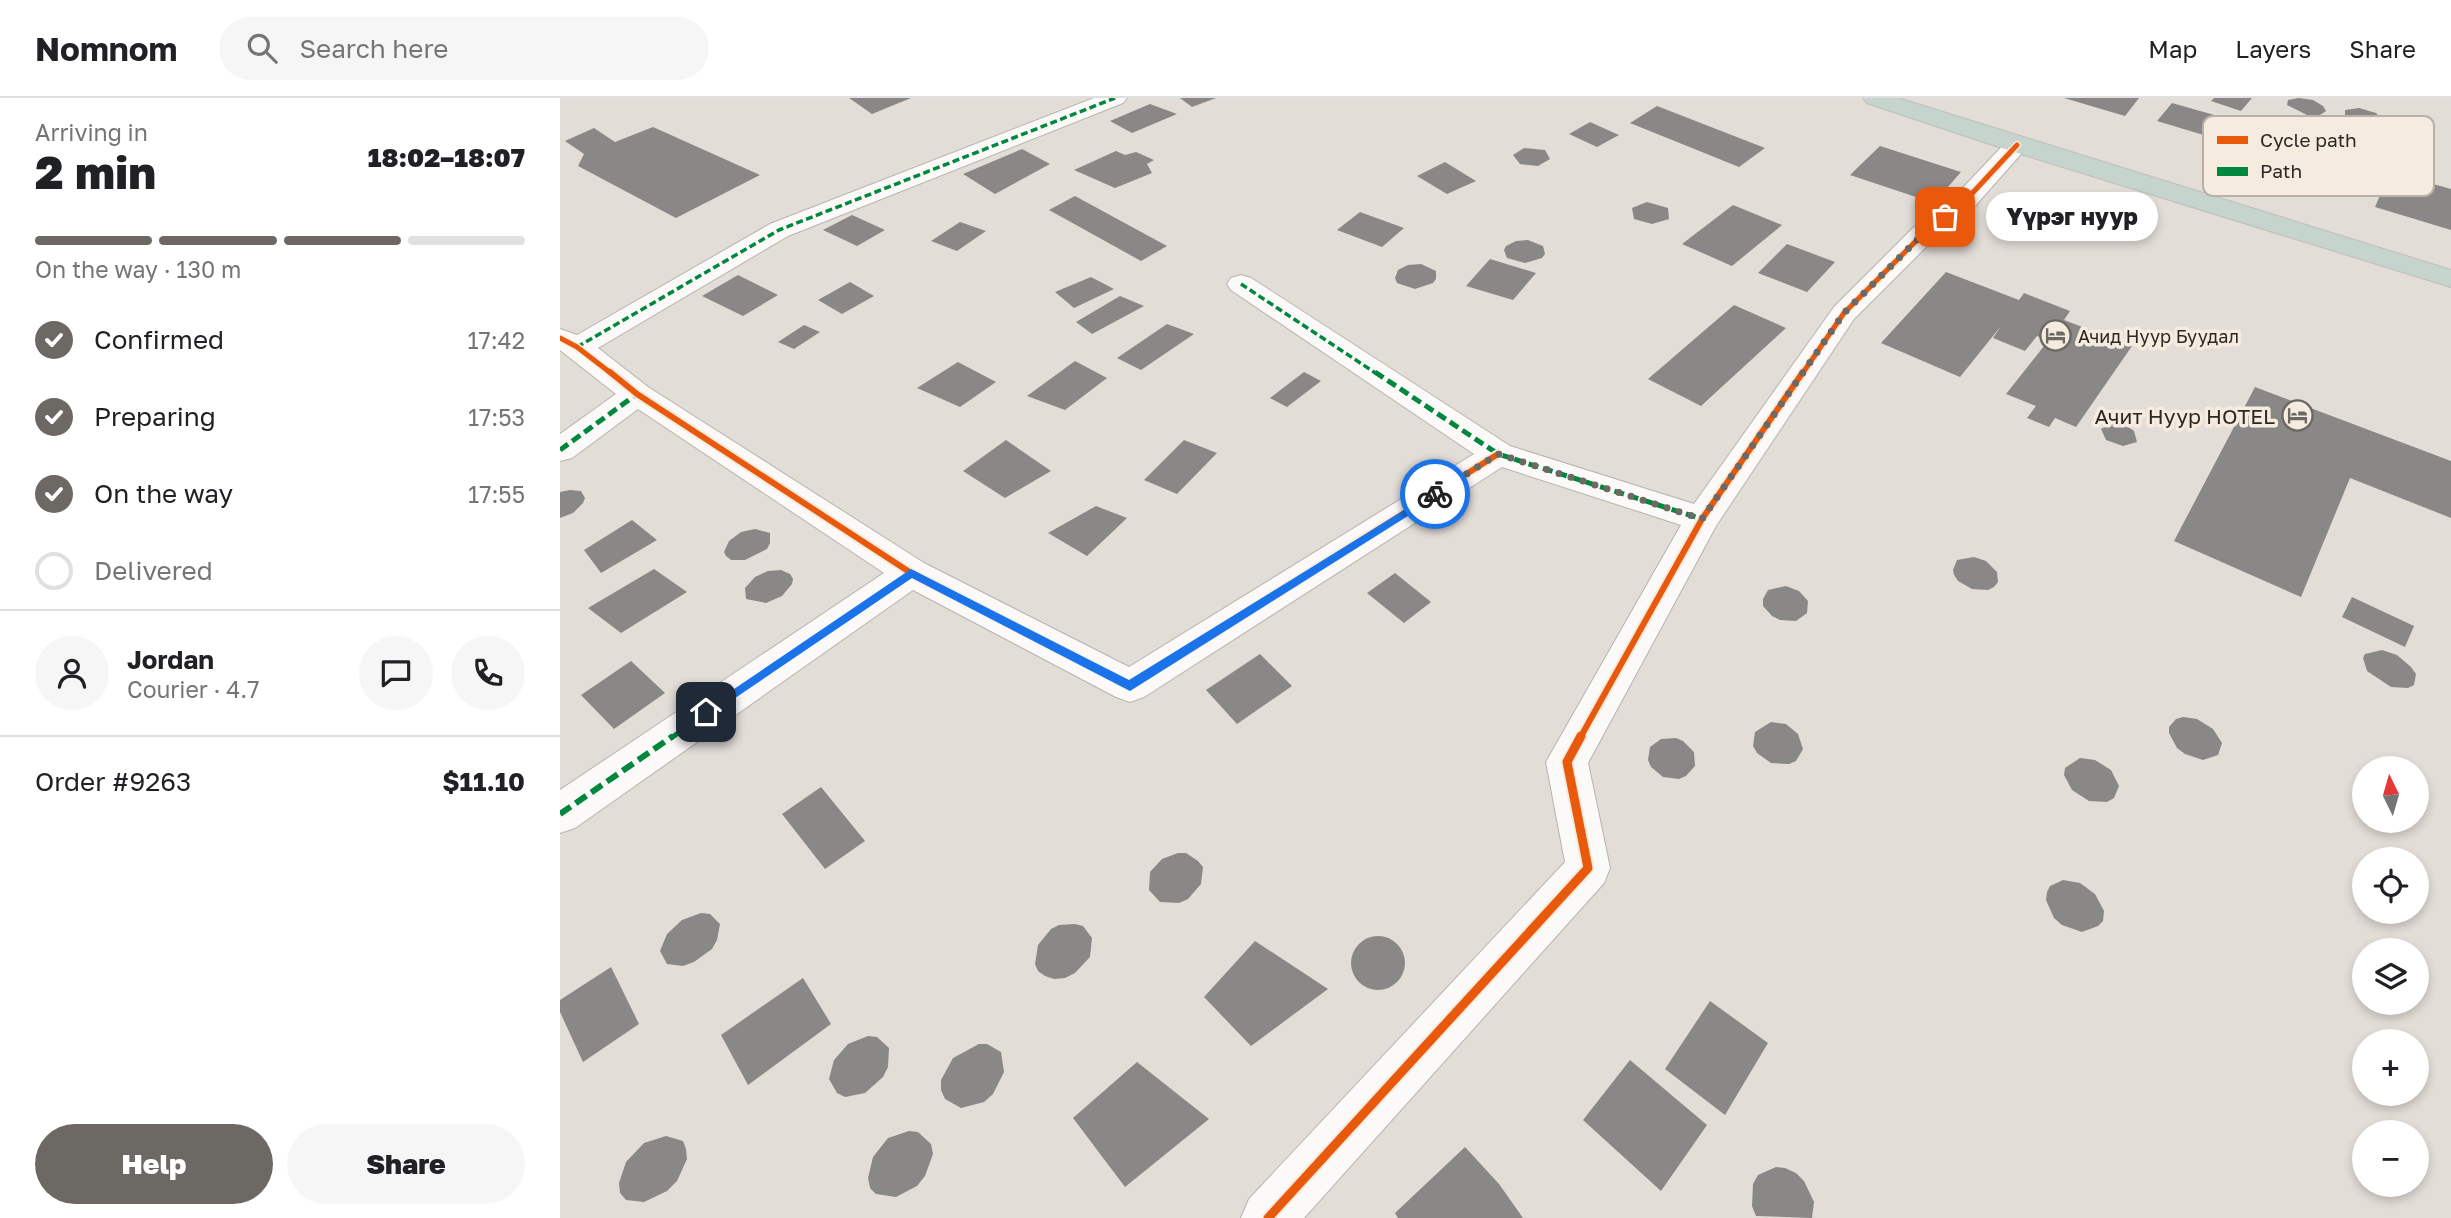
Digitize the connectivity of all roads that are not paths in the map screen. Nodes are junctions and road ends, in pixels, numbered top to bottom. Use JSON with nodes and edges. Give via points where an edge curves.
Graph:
{"nodes":[{"id":1,"x":1115,"y":98,"type":"edge"},
{"id":2,"x":1875,"y":98,"type":"edge"},
{"id":3,"x":2017,"y":145,"type":"junction"},
{"id":4,"x":2451,"y":279,"type":"edge"},
{"id":5,"x":1241,"y":284,"type":"dead end"},
{"id":6,"x":568,"y":342,"type":"edge"},
{"id":7,"x":637,"y":394,"type":"junction"},
{"id":8,"x":560,"y":450,"type":"edge"},
{"id":9,"x":1498,"y":454,"type":"junction"},
{"id":10,"x":1702,"y":519,"type":"junction"},
{"id":11,"x":911,"y":573,"type":"junction"},
{"id":12,"x":560,"y":814,"type":"edge"},
{"id":13,"x":1268,"y":1218,"type":"edge"}],
"edges":[{"from":1,"to":6,"type":"street","via":[[779,230]]},
{"from":2,"to":3,"type":"highway"},
{"from":3,"to":4,"type":"highway"},
{"from":3,"to":10,"type":"street","via":[[1966,201],[1924,233],[1844,313]]},
{"from":5,"to":9,"type":"street"},
{"from":6,"to":7,"type":"street"},
{"from":7,"to":8,"type":"street"},
{"from":7,"to":11,"type":"street"},
{"from":9,"to":10,"type":"street"},
{"from":9,"to":11,"type":"street","via":[[1130,686]]},
{"from":10,"to":13,"type":"street","via":[[1567,762],[1588,867]]},
{"from":11,"to":12,"type":"street"}]}
